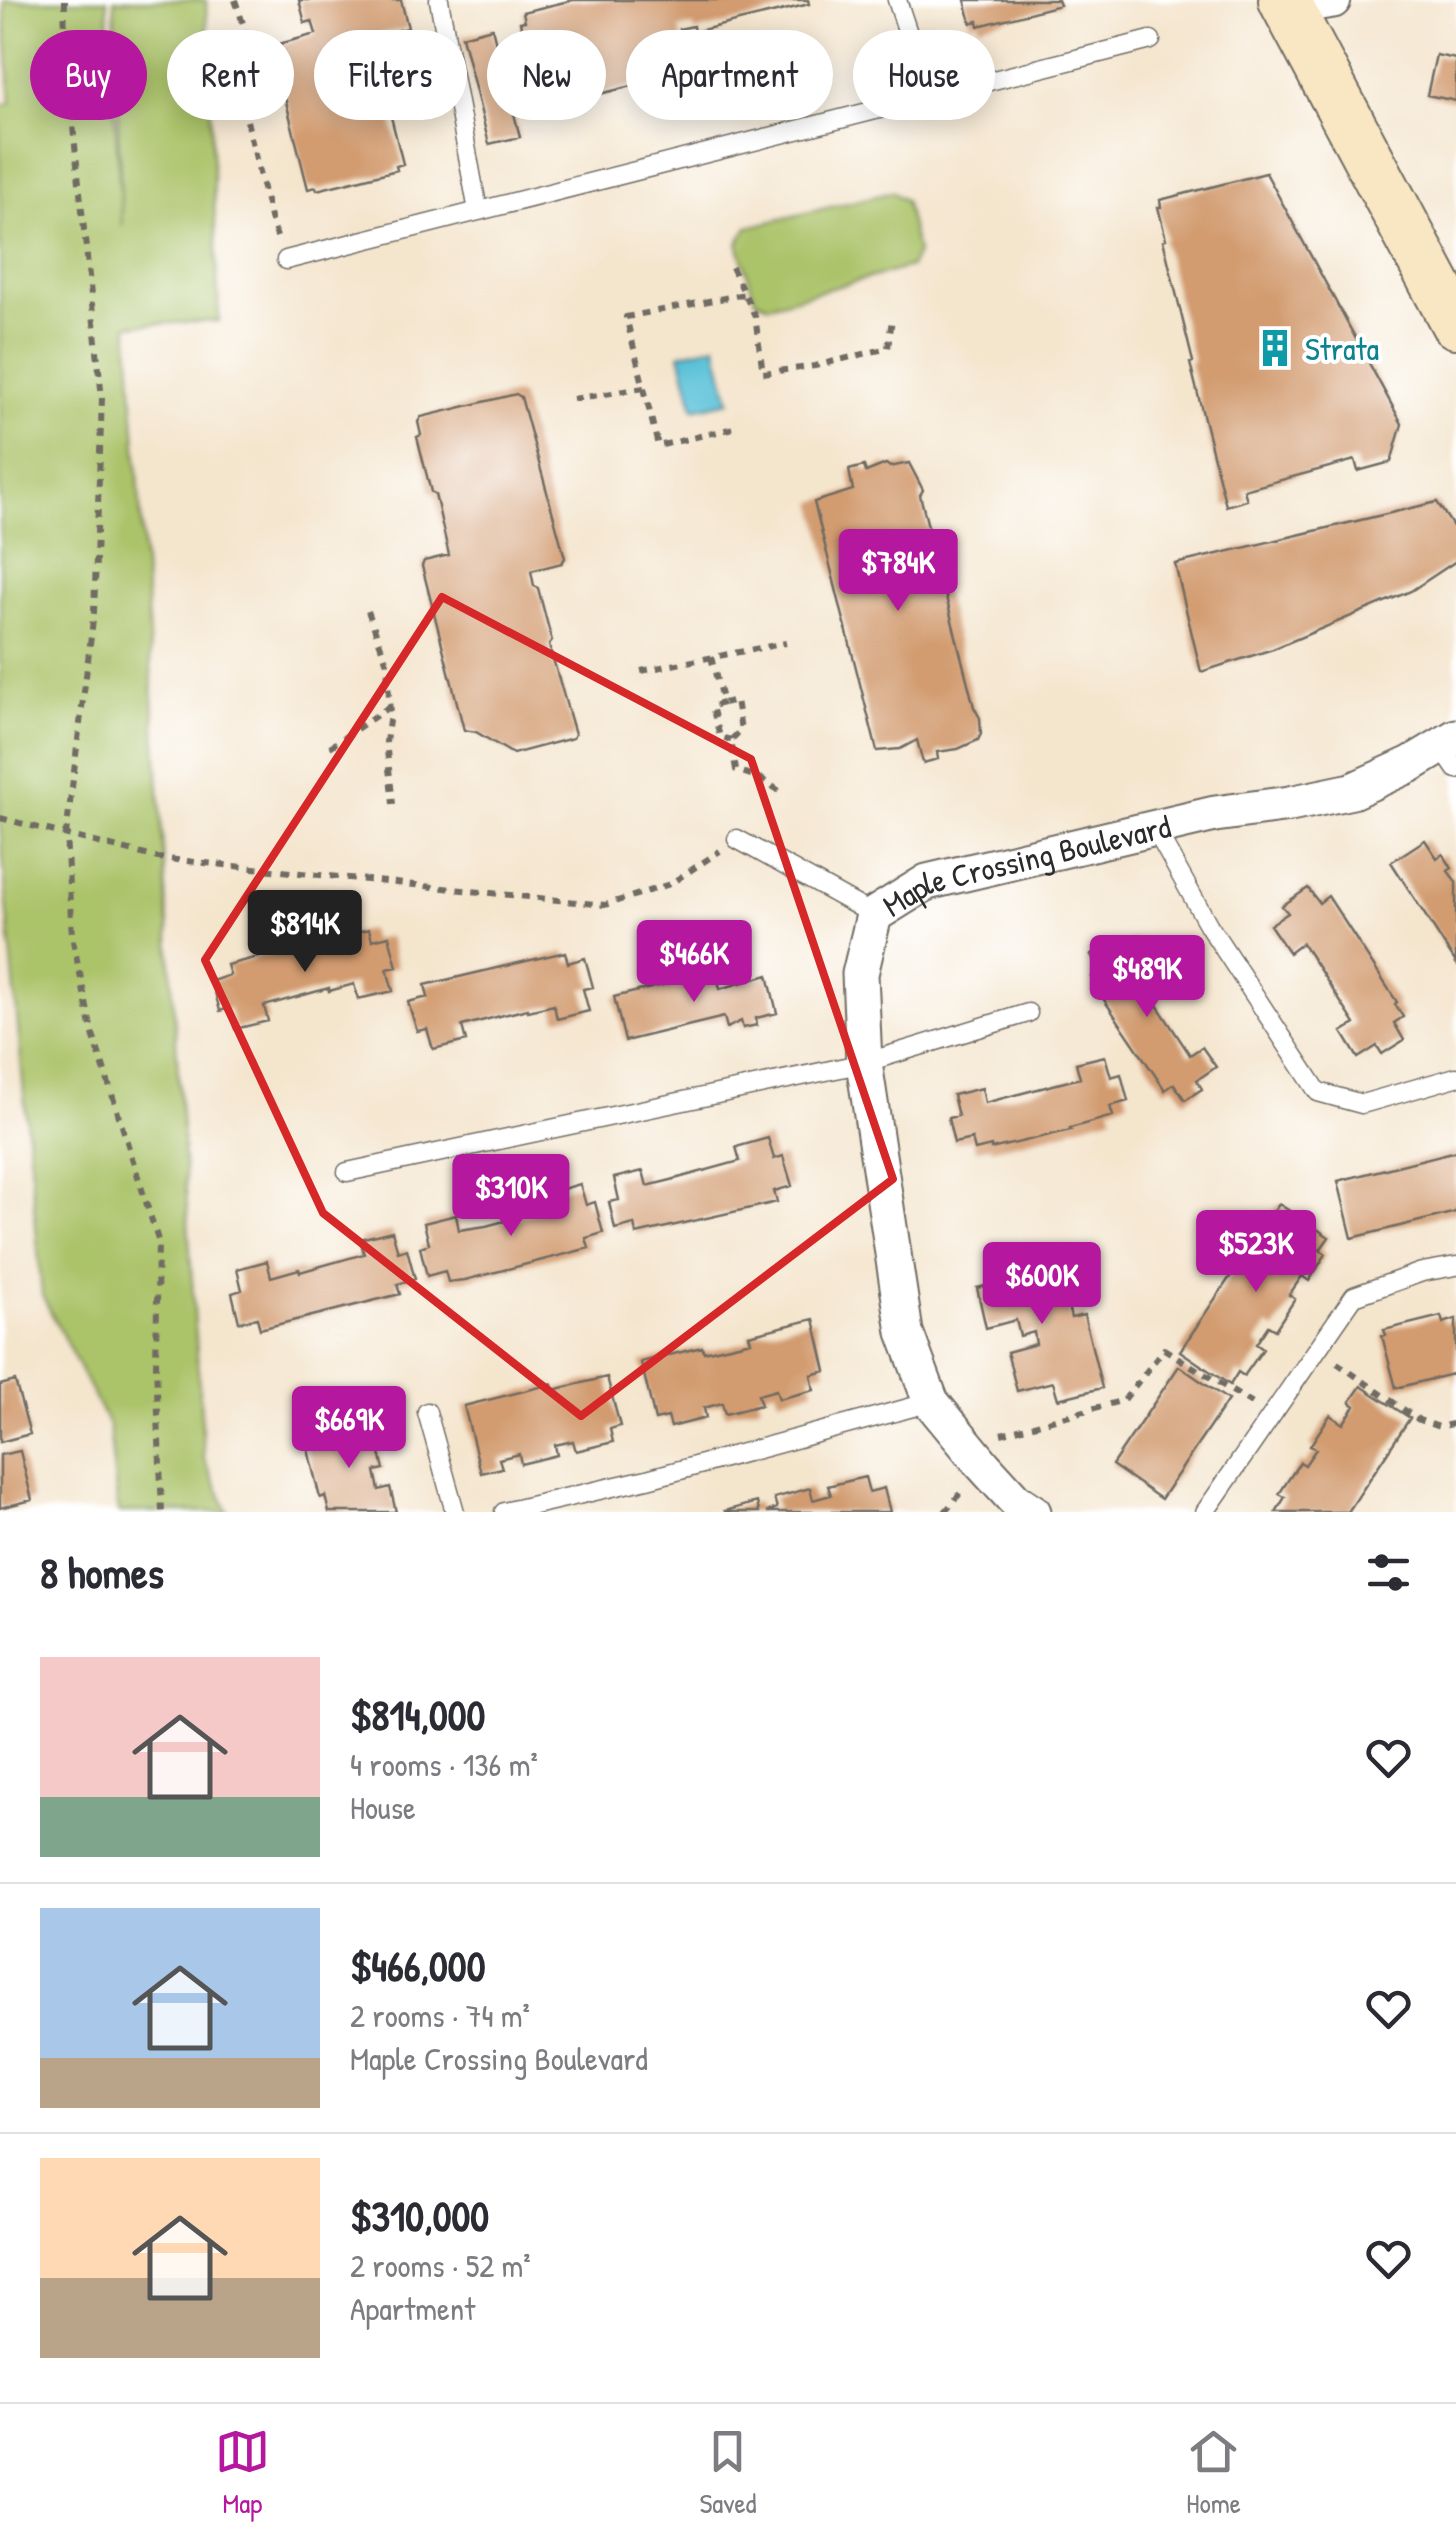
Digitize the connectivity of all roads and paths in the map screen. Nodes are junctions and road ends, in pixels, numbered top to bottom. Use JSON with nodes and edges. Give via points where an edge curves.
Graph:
{"nodes":[{"id":1,"x":65,"y":0,"type":"edge"},
{"id":2,"x":235,"y":0,"type":"edge"},
{"id":3,"x":439,"y":0,"type":"edge"},
{"id":4,"x":897,"y":0,"type":"edge"},
{"id":5,"x":1302,"y":2,"type":"edge"},
{"id":6,"x":907,"y":30,"type":"edge"},
{"id":7,"x":1151,"y":40,"type":"dead end"},
{"id":8,"x":995,"y":79,"type":"edge"},
{"id":9,"x":853,"y":115,"type":"edge"},
{"id":10,"x":478,"y":211,"type":"junction"},
{"id":11,"x":286,"y":260,"type":"joint"},
{"id":12,"x":732,"y":267,"type":"dead end"},
{"id":13,"x":744,"y":294,"type":"junction"},
{"id":14,"x":892,"y":319,"type":"dead end"},
{"id":15,"x":1456,"y":322,"type":"edge"},
{"id":16,"x":644,"y":388,"type":"junction"},
{"id":17,"x":573,"y":400,"type":"dead end"},
{"id":18,"x":738,"y":427,"type":"dead end"},
{"id":19,"x":368,"y":611,"type":"dead end"},
{"id":20,"x":786,"y":643,"type":"dead end"},
{"id":21,"x":711,"y":657,"type":"junction"},
{"id":22,"x":640,"y":671,"type":"dead end"},
{"id":23,"x":723,"y":702,"type":"junction"},
{"id":24,"x":389,"y":707,"type":"junction"},
{"id":25,"x":731,"y":740,"type":"junction"},
{"id":26,"x":330,"y":747,"type":"dead end"},
{"id":27,"x":1451,"y":751,"type":"edge"},
{"id":28,"x":784,"y":794,"type":"dead end"},
{"id":29,"x":393,"y":804,"type":"dead end"},
{"id":30,"x":0,"y":818,"type":"edge"},
{"id":31,"x":1155,"y":829,"type":"junction"},
{"id":32,"x":66,"y":835,"type":"junction"},
{"id":33,"x":738,"y":839,"type":"joint"},
{"id":34,"x":874,"y":915,"type":"junction"},
{"id":35,"x":1028,"y":1013,"type":"dead end"},
{"id":36,"x":864,"y":1063,"type":"junction"},
{"id":37,"x":1456,"y":1077,"type":"edge"},
{"id":38,"x":347,"y":1172,"type":"dead end"},
{"id":39,"x":1456,"y":1266,"type":"edge"},
{"id":40,"x":1317,"y":1349,"type":"junction"},
{"id":41,"x":930,"y":1402,"type":"junction"},
{"id":42,"x":427,"y":1412,"type":"dead end"},
{"id":43,"x":1271,"y":1415,"type":"junction"},
{"id":44,"x":1456,"y":1423,"type":"edge"},
{"id":45,"x":964,"y":1444,"type":"junction"},
{"id":46,"x":162,"y":1512,"type":"edge"},
{"id":47,"x":455,"y":1512,"type":"edge"},
{"id":48,"x":504,"y":1512,"type":"edge"},
{"id":49,"x":1033,"y":1512,"type":"edge"},
{"id":50,"x":1205,"y":1512,"type":"edge"}],
"edges":[{"from":1,"to":32,"type":"path","via":[[102,398],[94,612]]},
{"from":2,"to":11,"type":"path","via":[[248,38],[234,66]]},
{"from":3,"to":10,"type":"lane"},
{"from":4,"to":6,"type":"lane"},
{"from":5,"to":15,"type":"main road"},
{"from":7,"to":8,"type":"lane"},
{"from":9,"to":10,"type":"lane"},
{"from":10,"to":11,"type":"lane"},
{"from":12,"to":13,"type":"path"},
{"from":13,"to":14,"type":"path","via":[[755,316],[763,373],[888,348]]},
{"from":13,"to":16,"type":"path","via":[[626,317]]},
{"from":16,"to":17,"type":"path"},
{"from":16,"to":18,"type":"path","via":[[658,446]]},
{"from":19,"to":24,"type":"path","via":[[386,664]]},
{"from":20,"to":21,"type":"path"},
{"from":21,"to":22,"type":"path"},
{"from":21,"to":23,"type":"path"},
{"from":23,"to":25,"type":"path","via":[[712,706],[720,737]]},
{"from":23,"to":25,"type":"path","via":[[736,700],[741,730]]},
{"from":24,"to":26,"type":"path"},
{"from":24,"to":29,"type":"path"},
{"from":25,"to":28,"type":"path","via":[[736,770]]},
{"from":27,"to":31,"type":"street","name":"Maple Crossing Boulevard","via":[[1352,791]]},
{"from":30,"to":32,"type":"path"},
{"from":31,"to":34,"type":"street","name":"Maple Crossing Boulevard","via":[[927,882]]},
{"from":31,"to":37,"type":"lane","via":[[1209,926],[1318,1092],[1362,1104]]},
{"from":32,"to":33,"type":"path","via":[[158,858],[605,905],[670,884]]},
{"from":32,"to":46,"type":"path","via":[[72,936],[92,1032],[158,1240]]},
{"from":33,"to":34,"type":"lane"},
{"from":34,"to":36,"type":"street","name":"Maple Crossing Boulevard","via":[[860,974]]},
{"from":35,"to":36,"type":"lane"},
{"from":36,"to":38,"type":"lane"},
{"from":36,"to":41,"type":"street","name":"Maple Crossing Boulevard","via":[[905,1332]]},
{"from":39,"to":40,"type":"lane","via":[[1354,1296]]},
{"from":40,"to":43,"type":"lane"},
{"from":40,"to":44,"type":"path","via":[[1419,1420],[1439,1427]]},
{"from":41,"to":45,"type":"street","name":"Maple Crossing Boulevard"},
{"from":41,"to":48,"type":"lane"},
{"from":42,"to":47,"type":"lane"},
{"from":43,"to":45,"type":"path","via":[[1164,1349],[1124,1400]]},
{"from":43,"to":50,"type":"lane"},
{"from":45,"to":49,"type":"street","name":"Maple Crossing Boulevard"}]}
